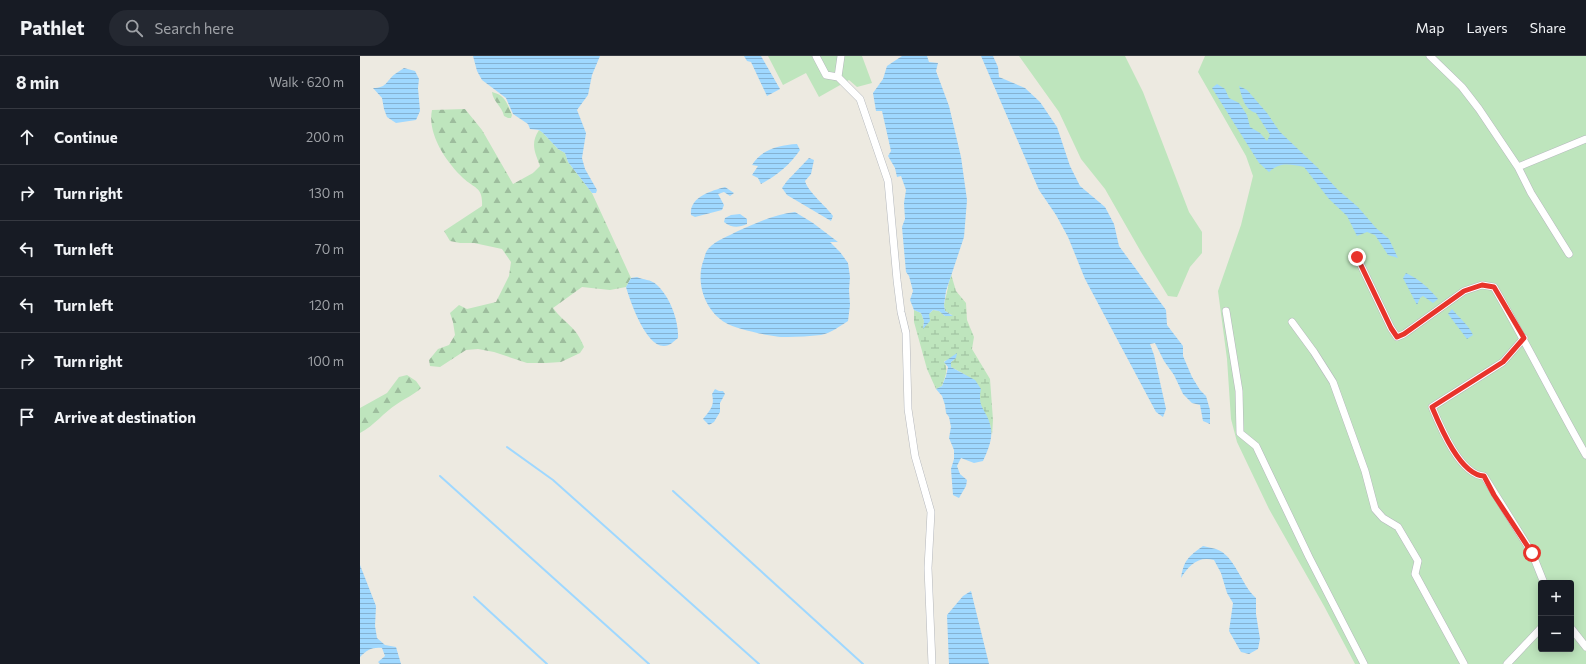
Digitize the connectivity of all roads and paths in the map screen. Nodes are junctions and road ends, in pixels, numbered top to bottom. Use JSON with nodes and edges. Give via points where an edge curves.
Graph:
{"nodes":[{"id":1,"x":816,"y":56,"type":"edge"},
{"id":2,"x":841,"y":56,"type":"edge"},
{"id":3,"x":1430,"y":56,"type":"edge"},
{"id":4,"x":838,"y":77,"type":"junction"},
{"id":5,"x":1586,"y":139,"type":"edge"},
{"id":6,"x":1518,"y":167,"type":"junction"},
{"id":7,"x":1569,"y":254,"type":"dead end"},
{"id":8,"x":1357,"y":257,"type":"dead end"},
{"id":9,"x":1226,"y":311,"type":"dead end"},
{"id":10,"x":1292,"y":322,"type":"dead end"},
{"id":11,"x":1524,"y":338,"type":"junction"},
{"id":12,"x":1586,"y":455,"type":"edge"},
{"id":13,"x":1543,"y":580,"type":"edge"},
{"id":14,"x":1538,"y":631,"type":"edge"},
{"id":15,"x":1574,"y":632,"type":"edge"},
{"id":16,"x":1586,"y":647,"type":"edge"},
{"id":17,"x":932,"y":664,"type":"edge"},
{"id":18,"x":1364,"y":664,"type":"edge"},
{"id":19,"x":1464,"y":664,"type":"edge"},
{"id":20,"x":1507,"y":664,"type":"edge"}],
"edges":[{"from":1,"to":4,"type":"street","via":[[826,75]]},
{"from":2,"to":4,"type":"street"},
{"from":3,"to":6,"type":"street","via":[[1462,87]]},
{"from":4,"to":17,"type":"street","via":[[860,99],[888,181],[897,280],[906,333],[908,409],[915,456],[931,512],[928,568]]},
{"from":5,"to":6,"type":"street"},
{"from":6,"to":7,"type":"street"},
{"from":8,"to":11,"type":"street","via":[[1397,337],[1464,291],[1482,285],[1494,287]]},
{"from":9,"to":18,"type":"street","via":[[1239,391],[1240,433],[1256,446]]},
{"from":10,"to":19,"type":"street","via":[[1333,382],[1365,471],[1375,509],[1398,527],[1418,561],[1415,574]]},
{"from":11,"to":12,"type":"street"},
{"from":11,"to":13,"type":"street","via":[[1503,362],[1432,407],[1444,436],[1464,464],[1477,476],[1484,476],[1532,553]]},
{"from":14,"to":20,"type":"street"},
{"from":15,"to":16,"type":"street"}]}
